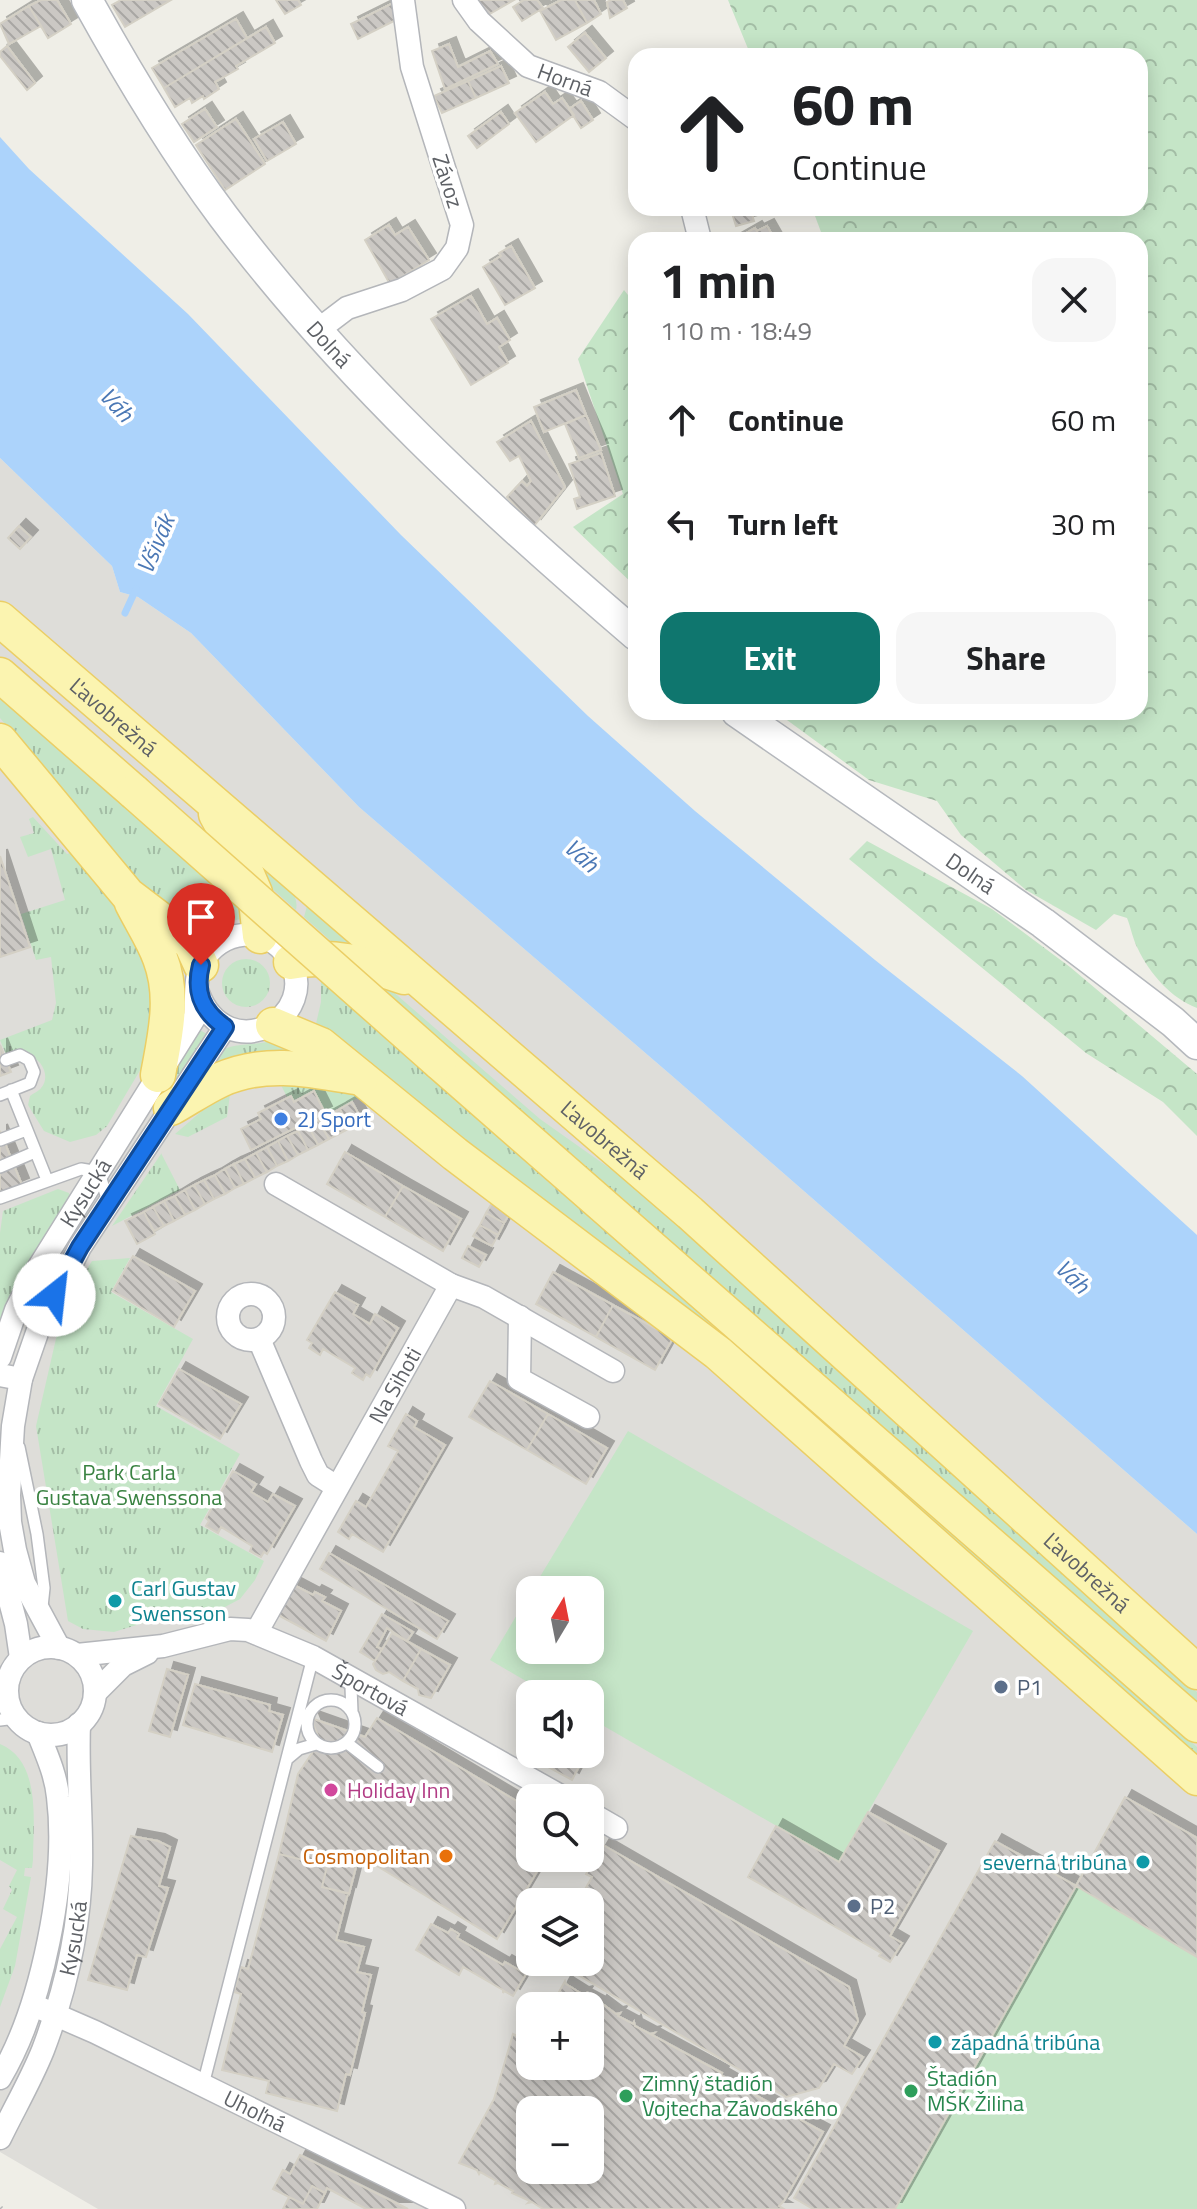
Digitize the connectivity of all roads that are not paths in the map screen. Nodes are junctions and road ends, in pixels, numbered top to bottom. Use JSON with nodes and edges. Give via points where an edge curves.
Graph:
{"nodes":[{"id":1,"x":87,"y":0,"type":"edge"},
{"id":2,"x":403,"y":0,"type":"edge"},
{"id":3,"x":464,"y":0,"type":"edge"},
{"id":4,"x":628,"y":113,"type":"edge"},
{"id":5,"x":318,"y":330,"type":"junction"},
{"id":6,"x":0,"y":619,"type":"edge"},
{"id":7,"x":628,"y":628,"type":"edge"},
{"id":8,"x":0,"y":675,"type":"edge"},
{"id":9,"x":749,"y":720,"type":"edge"},
{"id":10,"x":0,"y":741,"type":"edge"},
{"id":11,"x":207,"y":796,"type":"junction"},
{"id":12,"x":128,"y":895,"type":"junction"},
{"id":13,"x":260,"y":936,"type":"junction"},
{"id":14,"x":291,"y":962,"type":"junction"},
{"id":15,"x":200,"y":979,"type":"junction"},
{"id":16,"x":420,"y":982,"type":"junction"},
{"id":17,"x":273,"y":1025,"type":"junction"},
{"id":18,"x":225,"y":1027,"type":"junction"},
{"id":19,"x":1197,"y":1044,"type":"edge"},
{"id":20,"x":6,"y":1060,"type":"dead end"},
{"id":21,"x":158,"y":1075,"type":"junction"},
{"id":22,"x":361,"y":1078,"type":"junction"},
{"id":23,"x":5,"y":1092,"type":"edge"},
{"id":24,"x":171,"y":1108,"type":"junction"},
{"id":25,"x":26,"y":1130,"type":"junction"},
{"id":26,"x":0,"y":1140,"type":"edge"},
{"id":27,"x":35,"y":1152,"type":"junction"},
{"id":28,"x":0,"y":1167,"type":"edge"},
{"id":29,"x":99,"y":1172,"type":"junction"},
{"id":30,"x":47,"y":1180,"type":"junction"},
{"id":31,"x":276,"y":1184,"type":"dead end"},
{"id":32,"x":0,"y":1198,"type":"edge"},
{"id":33,"x":109,"y":1204,"type":"junction"},
{"id":34,"x":451,"y":1285,"type":"junction"},
{"id":35,"x":520,"y":1317,"type":"junction"},
{"id":36,"x":259,"y":1339,"type":"dead end"},
{"id":37,"x":0,"y":1357,"type":"edge"},
{"id":38,"x":613,"y":1371,"type":"dead end"},
{"id":39,"x":11,"y":1377,"type":"edge"},
{"id":40,"x":588,"y":1417,"type":"dead end"},
{"id":41,"x":337,"y":1487,"type":"junction"},
{"id":42,"x":0,"y":1563,"type":"edge"},
{"id":43,"x":256,"y":1633,"type":"junction"},
{"id":44,"x":163,"y":1646,"type":"junction"},
{"id":45,"x":68,"y":1652,"type":"junction"},
{"id":46,"x":313,"y":1657,"type":"junction"},
{"id":47,"x":21,"y":1658,"type":"junction"},
{"id":48,"x":1197,"y":1672,"type":"edge"},
{"id":49,"x":346,"y":1675,"type":"junction"},
{"id":50,"x":307,"y":1680,"type":"junction"},
{"id":51,"x":4,"y":1685,"type":"edge"},
{"id":52,"x":95,"y":1693,"type":"junction"},
{"id":53,"x":316,"y":1704,"type":"junction"},
{"id":54,"x":352,"y":1712,"type":"junction"},
{"id":55,"x":8,"y":1719,"type":"edge"},
{"id":56,"x":79,"y":1724,"type":"junction"},
{"id":57,"x":1197,"y":1725,"type":"edge"},
{"id":58,"x":38,"y":1733,"type":"junction"},
{"id":59,"x":347,"y":1743,"type":"junction"},
{"id":60,"x":316,"y":1744,"type":"junction"},
{"id":61,"x":286,"y":1760,"type":"junction"},
{"id":62,"x":378,"y":1767,"type":"dead end"},
{"id":63,"x":1197,"y":1778,"type":"edge"},
{"id":64,"x":539,"y":1784,"type":"edge"},
{"id":65,"x":604,"y":1821,"type":"edge"},
{"id":66,"x":616,"y":1828,"type":"dead end"},
{"id":67,"x":33,"y":2005,"type":"junction"},
{"id":68,"x":55,"y":2016,"type":"junction"},
{"id":69,"x":0,"y":2078,"type":"edge"},
{"id":70,"x":203,"y":2085,"type":"junction"},
{"id":71,"x":0,"y":2138,"type":"edge"},
{"id":72,"x":454,"y":2209,"type":"edge"}],
"edges":[{"from":1,"to":5,"type":"main road","name":"Dolná","via":[[201,186]]},
{"from":2,"to":5,"type":"street","name":"Závoz","via":[[412,67],[462,225],[457,248],[442,269],[402,290],[347,308]]},
{"from":3,"to":4,"type":"street","name":"Horná","via":[[528,66],[599,92]]},
{"from":5,"to":7,"type":"main road","name":"Dolná","via":[[420,440],[530,545]]},
{"from":6,"to":11,"type":"main road","name":"Ľavobrežná"},
{"from":8,"to":57,"type":"main road","name":"Ľavobrežná","bridge":true},
{"from":9,"to":19,"type":"main road","name":"Dolná","via":[[1043,923]]},
{"from":10,"to":12,"type":"main road"},
{"from":11,"to":13,"type":"main road","via":[[255,893]]},
{"from":11,"to":16,"type":"main road","name":"Ľavobrežná"},
{"from":12,"to":15,"type":"main road","via":[[191,943]]},
{"from":12,"to":21,"type":"main road","via":[[160,957],[168,985]]},
{"from":13,"to":14,"type":"street","via":[[273,941]]},
{"from":13,"to":15,"type":"street","via":[[231,936],[218,943]]},
{"from":14,"to":16,"type":"main road","via":[[312,957],[357,962]]},
{"from":14,"to":17,"type":"street","via":[[292,1004]]},
{"from":15,"to":18,"type":"street","via":[[203,1007]]},
{"from":15,"to":21,"type":"street","name":"Kysucká","via":[[195,1017]]},
{"from":16,"to":48,"type":"main road","name":"Ľavobrežná","via":[[772,1285]]},
{"from":17,"to":18,"type":"street","via":[[249,1032]]},
{"from":17,"to":22,"type":"main road","via":[[321,1045]]},
{"from":18,"to":24,"type":"street","name":"Kysucká"},
{"from":20,"to":23,"type":"lane","via":[[20,1055],[34,1072],[30,1083]]},
{"from":21,"to":29,"type":"street","name":"Kysucká"},
{"from":22,"to":24,"type":"main road","via":[[272,1066],[221,1080]]},
{"from":22,"to":63,"type":"main road","via":[[718,1353]]},
{"from":23,"to":25,"type":"lane"},
{"from":24,"to":33,"type":"street","name":"Kysucká"},
{"from":25,"to":26,"type":"lane"},
{"from":25,"to":27,"type":"lane"},
{"from":27,"to":28,"type":"lane"},
{"from":27,"to":30,"type":"lane"},
{"from":29,"to":30,"type":"lane","via":[[81,1169]]},
{"from":29,"to":33,"type":"lane"},
{"from":29,"to":37,"type":"street","name":"Kysucká","via":[[32,1278]]},
{"from":30,"to":32,"type":"lane"},
{"from":31,"to":34,"type":"street"},
{"from":33,"to":39,"type":"street","name":"Kysucká","via":[[54,1295],[28,1356]]},
{"from":34,"to":35,"type":"street"},
{"from":34,"to":41,"type":"street","name":"Na Sihoti"},
{"from":35,"to":38,"type":"street"},
{"from":35,"to":40,"type":"street","via":[[519,1379]]},
{"from":36,"to":41,"type":"street","via":[[318,1475]]},
{"from":39,"to":45,"type":"street","name":"Kysucká","via":[[10,1522],[24,1583]]},
{"from":41,"to":43,"type":"street","name":"Na Sihoti"},
{"from":42,"to":47,"type":"street"},
{"from":43,"to":44,"type":"street","name":"Športová","via":[[230,1629]]},
{"from":43,"to":46,"type":"street","name":"Športová"},
{"from":44,"to":45,"type":"street","name":"Športová"},
{"from":44,"to":52,"type":"street","name":"Športová","via":[[123,1665]]},
{"from":45,"to":47,"type":"street","via":[[39,1649]]},
{"from":45,"to":52,"type":"street","name":"Kysucká","via":[[91,1672]]},
{"from":46,"to":49,"type":"street","name":"Športová"},
{"from":46,"to":50,"type":"lane"},
{"from":47,"to":51,"type":"street"},
{"from":49,"to":54,"type":"lane"},
{"from":49,"to":64,"type":"street","name":"Športová"},
{"from":50,"to":53,"type":"lane"},
{"from":50,"to":61,"type":"lane"},
{"from":51,"to":55,"type":"street"},
{"from":52,"to":56,"type":"street","name":"Kysucká"},
{"from":53,"to":54,"type":"lane","via":[[339,1701]]},
{"from":53,"to":60,"type":"lane","via":[[306,1724]]},
{"from":54,"to":59,"type":"lane","via":[[355,1728]]},
{"from":55,"to":58,"type":"street"},
{"from":56,"to":58,"type":"street","via":[[67,1732]]},
{"from":56,"to":68,"type":"street","name":"Kysucká","via":[[79,1895]]},
{"from":58,"to":67,"type":"street","name":"Kysucká","via":[[58,1796],[60,1831],[50,1934]]},
{"from":59,"to":60,"type":"lane","via":[[331,1749]]},
{"from":59,"to":62,"type":"lane"},
{"from":60,"to":61,"type":"lane"},
{"from":61,"to":70,"type":"lane"},
{"from":65,"to":66,"type":"street"},
{"from":67,"to":68,"type":"street","name":"Uhoľná"},
{"from":67,"to":69,"type":"street","name":"Kysucká"},
{"from":68,"to":70,"type":"street","name":"Uhoľná"},
{"from":68,"to":71,"type":"street","name":"Kysucká"},
{"from":70,"to":72,"type":"street","name":"Uhoľná"}]}
